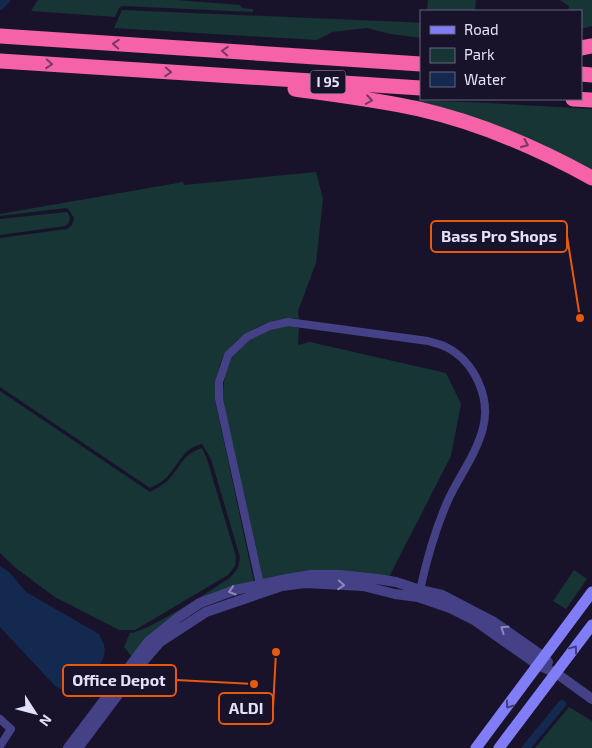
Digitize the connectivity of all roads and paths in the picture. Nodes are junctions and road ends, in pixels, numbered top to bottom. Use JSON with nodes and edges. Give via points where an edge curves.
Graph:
{"nodes":[{"id":1,"x":0,"y":36,"type":"edge"},
{"id":2,"x":420,"y":53,"type":"edge"},
{"id":3,"x":274,"y":54,"type":"junction"},
{"id":4,"x":0,"y":61,"type":"edge"},
{"id":5,"x":420,"y":64,"type":"edge"},
{"id":6,"x":235,"y":76,"type":"junction"},
{"id":7,"x":420,"y":88,"type":"edge"},
{"id":8,"x":592,"y":178,"type":"edge"},
{"id":9,"x":261,"y":589,"type":"junction"},
{"id":10,"x":420,"y":590,"type":"junction"},
{"id":11,"x":592,"y":592,"type":"edge"},
{"id":12,"x":592,"y":625,"type":"edge"},
{"id":13,"x":541,"y":661,"type":"junction"},
{"id":14,"x":556,"y":673,"type":"junction"},
{"id":15,"x":592,"y":699,"type":"edge"},
{"id":16,"x":0,"y":718,"type":"edge"},
{"id":17,"x":0,"y":746,"type":"edge"},
{"id":18,"x":68,"y":748,"type":"edge"},
{"id":19,"x":78,"y":748,"type":"edge"},
{"id":20,"x":476,"y":748,"type":"edge"},
{"id":21,"x":499,"y":748,"type":"edge"}],
"edges":[{"from":3,"to":1,"type":"highway","number":"I 95","one_way":true},
{"from":2,"to":3,"type":"highway","via":[[322,49]]},
{"from":3,"to":5,"type":"highway","number":"I 95"},
{"from":4,"to":6,"type":"highway","number":"I 95","one_way":true},
{"from":6,"to":7,"type":"highway","number":"I 95"},
{"from":6,"to":8,"type":"highway","one_way":true,"via":[[276,86],[385,102],[464,121],[512,138]]},
{"from":9,"to":10,"type":"street","via":[[311,575],[340,575],[396,582]]},
{"from":9,"to":10,"type":"street","via":[[219,399],[219,382],[228,355],[247,337],[288,322],[428,341],[447,347],[461,357],[481,386],[485,407],[483,427],[431,542]]},
{"from":9,"to":13,"type":"street","one_way":true,"via":[[305,583],[363,586],[418,597],[474,620]]},
{"from":9,"to":18,"type":"street","one_way":true,"via":[[235,590],[200,603],[148,642]]},
{"from":9,"to":19,"type":"street","via":[[206,612],[160,642]]},
{"from":13,"to":10,"type":"street","one_way":true,"via":[[494,622],[442,595]]},
{"from":11,"to":13,"type":"main road"},
{"from":14,"to":12,"type":"main road","one_way":true},
{"from":13,"to":14,"type":"street"},
{"from":13,"to":20,"type":"main road","one_way":true},
{"from":14,"to":15,"type":"street"},
{"from":14,"to":21,"type":"main road"},
{"from":16,"to":17,"type":"street","via":[[11,729]]}]}
